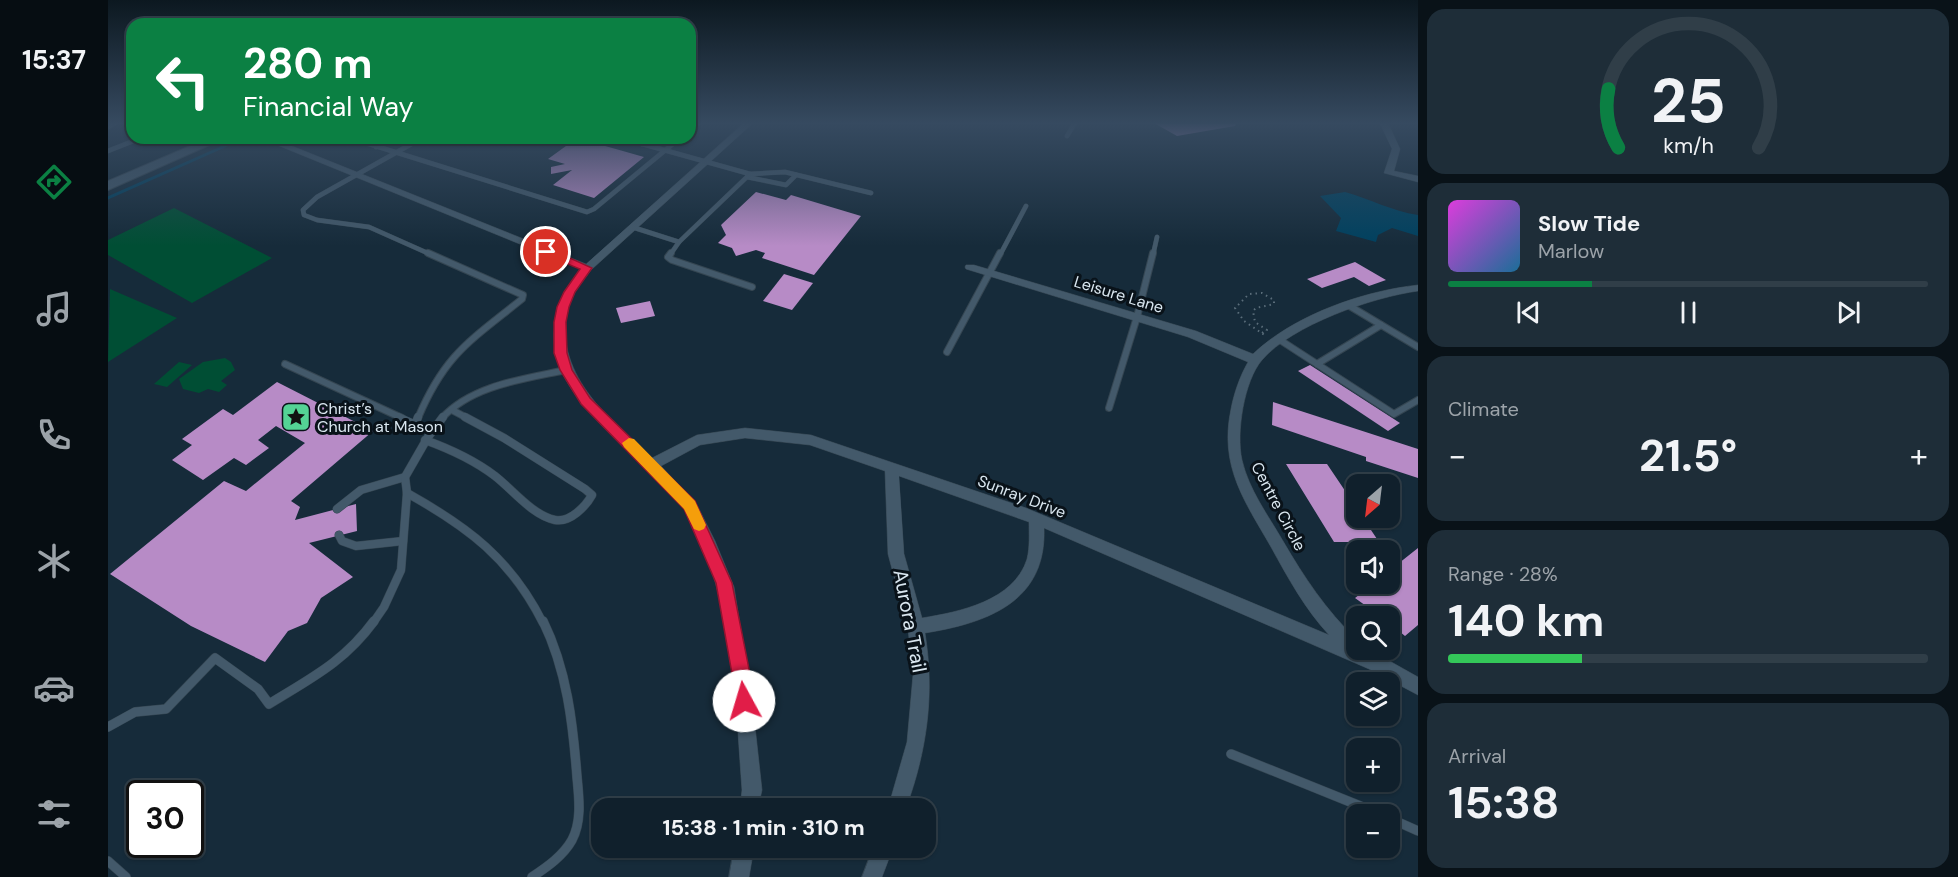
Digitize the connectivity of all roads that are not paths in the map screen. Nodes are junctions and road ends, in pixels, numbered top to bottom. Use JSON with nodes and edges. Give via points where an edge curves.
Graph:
{"nodes":[{"id":1,"x":139,"y":164,"type":"edge"},
{"id":2,"x":159,"y":164,"type":"edge"},
{"id":3,"x":327,"y":164,"type":"edge"},
{"id":4,"x":378,"y":164,"type":"edge"},
{"id":5,"x":432,"y":164,"type":"edge"},
{"id":6,"x":648,"y":164,"type":"edge"},
{"id":7,"x":704,"y":164,"type":"edge"},
{"id":8,"x":712,"y":164,"type":"edge"},
{"id":9,"x":1392,"y":164,"type":"edge"},
{"id":10,"x":748,"y":175,"type":"junction"},
{"id":11,"x":796,"y":175,"type":"junction"},
{"id":12,"x":357,"y":176,"type":"junction"},
{"id":13,"x":108,"y":177,"type":"edge"},
{"id":14,"x":1418,"y":179,"type":"edge"},
{"id":15,"x":108,"y":186,"type":"edge"},
{"id":16,"x":871,"y":193,"type":"dead end"},
{"id":17,"x":1026,"y":206,"type":"dead end"},
{"id":18,"x":632,"y":226,"type":"junction"},
{"id":19,"x":1157,"y":237,"type":"dead end"},
{"id":20,"x":679,"y":242,"type":"junction"},
{"id":21,"x":970,"y":267,"type":"dead end"},
{"id":22,"x":587,"y":268,"type":"junction"},
{"id":23,"x":991,"y":274,"type":"junction"},
{"id":24,"x":752,"y":287,"type":"dead end"},
{"id":25,"x":1418,"y":288,"type":"edge"},
{"id":26,"x":1348,"y":305,"type":"junction"},
{"id":27,"x":1137,"y":317,"type":"junction"},
{"id":28,"x":1382,"y":325,"type":"junction"},
{"id":29,"x":1278,"y":341,"type":"junction"},
{"id":30,"x":1418,"y":347,"type":"edge"},
{"id":31,"x":947,"y":352,"type":"dead end"},
{"id":32,"x":1256,"y":360,"type":"junction"},
{"id":33,"x":285,"y":364,"type":"dead end"},
{"id":34,"x":1317,"y":364,"type":"junction"},
{"id":35,"x":566,"y":370,"type":"junction"},
{"id":36,"x":1418,"y":400,"type":"edge"},
{"id":37,"x":1109,"y":408,"type":"dead end"},
{"id":38,"x":452,"y":410,"type":"junction"},
{"id":39,"x":415,"y":424,"type":"junction"},
{"id":40,"x":431,"y":432,"type":"junction"},
{"id":41,"x":425,"y":440,"type":"junction"},
{"id":42,"x":651,"y":465,"type":"junction"},
{"id":43,"x":892,"y":467,"type":"junction"},
{"id":44,"x":405,"y":477,"type":"junction"},
{"id":45,"x":407,"y":493,"type":"junction"},
{"id":46,"x":337,"y":509,"type":"dead end"},
{"id":47,"x":1036,"y":519,"type":"junction"},
{"id":48,"x":339,"y":536,"type":"dead end"},
{"id":49,"x":403,"y":541,"type":"junction"},
{"id":50,"x":915,"y":627,"type":"junction"},
{"id":51,"x":1370,"y":661,"type":"junction"},
{"id":52,"x":1418,"y":686,"type":"edge"},
{"id":53,"x":108,"y":727,"type":"edge"},
{"id":54,"x":1231,"y":754,"type":"dead end"},
{"id":55,"x":751,"y":798,"type":"edge"},
{"id":56,"x":900,"y":798,"type":"edge"},
{"id":57,"x":1355,"y":804,"type":"edge"},
{"id":58,"x":1400,"y":823,"type":"edge"},
{"id":59,"x":1418,"y":831,"type":"edge"},
{"id":60,"x":742,"y":858,"type":"edge"},
{"id":61,"x":879,"y":858,"type":"edge"},
{"id":62,"x":108,"y":861,"type":"edge"},
{"id":63,"x":126,"y":877,"type":"edge"},
{"id":64,"x":532,"y":877,"type":"edge"},
{"id":65,"x":739,"y":877,"type":"edge"},
{"id":66,"x":872,"y":877,"type":"edge"}],
"edges":[{"from":1,"to":13,"type":"main road"},
{"from":2,"to":15,"type":"main road"},
{"from":3,"to":12,"type":"street"},
{"from":4,"to":12,"type":"lane"},
{"from":5,"to":6,"type":"lane","via":[[587,212]]},
{"from":7,"to":18,"type":"street"},
{"from":8,"to":10,"type":"lane"},
{"from":9,"to":14,"type":"street","via":[[1389,173]]},
{"from":10,"to":11,"type":"lane"},
{"from":10,"to":11,"type":"lane","via":[[786,185]]},
{"from":10,"to":20,"type":"lane"},
{"from":11,"to":16,"type":"lane"},
{"from":12,"to":22,"type":"street"},
{"from":12,"to":39,"type":"lane","via":[[310,202],[303,210],[304,215],[369,227],[523,295],[446,364]]},
{"from":17,"to":23,"type":"lane"},
{"from":18,"to":20,"type":"lane"},
{"from":18,"to":22,"type":"street"},
{"from":19,"to":27,"type":"lane"},
{"from":20,"to":24,"type":"lane","via":[[668,257],[672,260]]},
{"from":21,"to":23,"type":"street","name":"Leisure Lane"},
{"from":22,"to":35,"type":"street","via":[[563,307],[560,353]]},
{"from":23,"to":27,"type":"street","name":"Leisure Lane"},
{"from":23,"to":31,"type":"lane"},
{"from":25,"to":26,"type":"street","name":"Centre Circle","via":[[1386,292]]},
{"from":26,"to":28,"type":"lane"},
{"from":26,"to":29,"type":"street","name":"Centre Circle"},
{"from":27,"to":32,"type":"street","name":"Leisure Lane","via":[[1213,341]]},
{"from":27,"to":37,"type":"lane"},
{"from":28,"to":30,"type":"lane"},
{"from":28,"to":34,"type":"lane"},
{"from":29,"to":32,"type":"street","name":"Centre Circle"},
{"from":29,"to":34,"type":"lane"},
{"from":32,"to":51,"type":"street","name":"Centre Circle","via":[[1234,429],[1237,467],[1306,596],[1333,630]]},
{"from":33,"to":39,"type":"lane"},
{"from":34,"to":36,"type":"lane","via":[[1394,414]]},
{"from":35,"to":38,"type":"lane","via":[[482,392]]},
{"from":35,"to":42,"type":"street","via":[[586,401]]},
{"from":38,"to":40,"type":"lane"},
{"from":38,"to":41,"type":"lane","via":[[585,489],[592,495],[589,502],[556,520],[458,452]]},
{"from":39,"to":40,"type":"lane"},
{"from":40,"to":41,"type":"lane"},
{"from":41,"to":44,"type":"lane"},
{"from":42,"to":43,"type":"street","name":"Sunray Drive","via":[[697,440],[745,433],[811,440]]},
{"from":42,"to":55,"type":"street","via":[[690,505],[724,583],[743,679]]},
{"from":43,"to":47,"type":"street","name":"Sunray Drive"},
{"from":43,"to":50,"type":"street","name":"Aurora Trail","via":[[896,555]]},
{"from":44,"to":45,"type":"lane"},
{"from":44,"to":46,"type":"lane","via":[[361,490]]},
{"from":45,"to":49,"type":"lane"},
{"from":45,"to":64,"type":"lane","via":[[461,523],[498,555],[533,600],[560,659],[576,742],[579,816],[572,839],[556,860]]},
{"from":47,"to":50,"type":"street","via":[[1035,561],[1022,583],[1002,602],[945,623]]},
{"from":47,"to":51,"type":"street","name":"Sunray Drive"},
{"from":48,"to":49,"type":"lane","via":[[356,546]]},
{"from":49,"to":53,"type":"lane","via":[[401,570],[392,593],[360,640],[342,658],[269,704],[258,689],[215,658],[166,709],[129,712]]},
{"from":50,"to":56,"type":"street","name":"Aurora Trail","via":[[922,665],[922,700],[916,742]]},
{"from":51,"to":52,"type":"street","name":"Centre Circle"},
{"from":54,"to":57,"type":"lane"},
{"from":58,"to":59,"type":"lane"},
{"from":60,"to":65,"type":"street"},
{"from":61,"to":66,"type":"street"},
{"from":62,"to":63,"type":"lane"}]}
